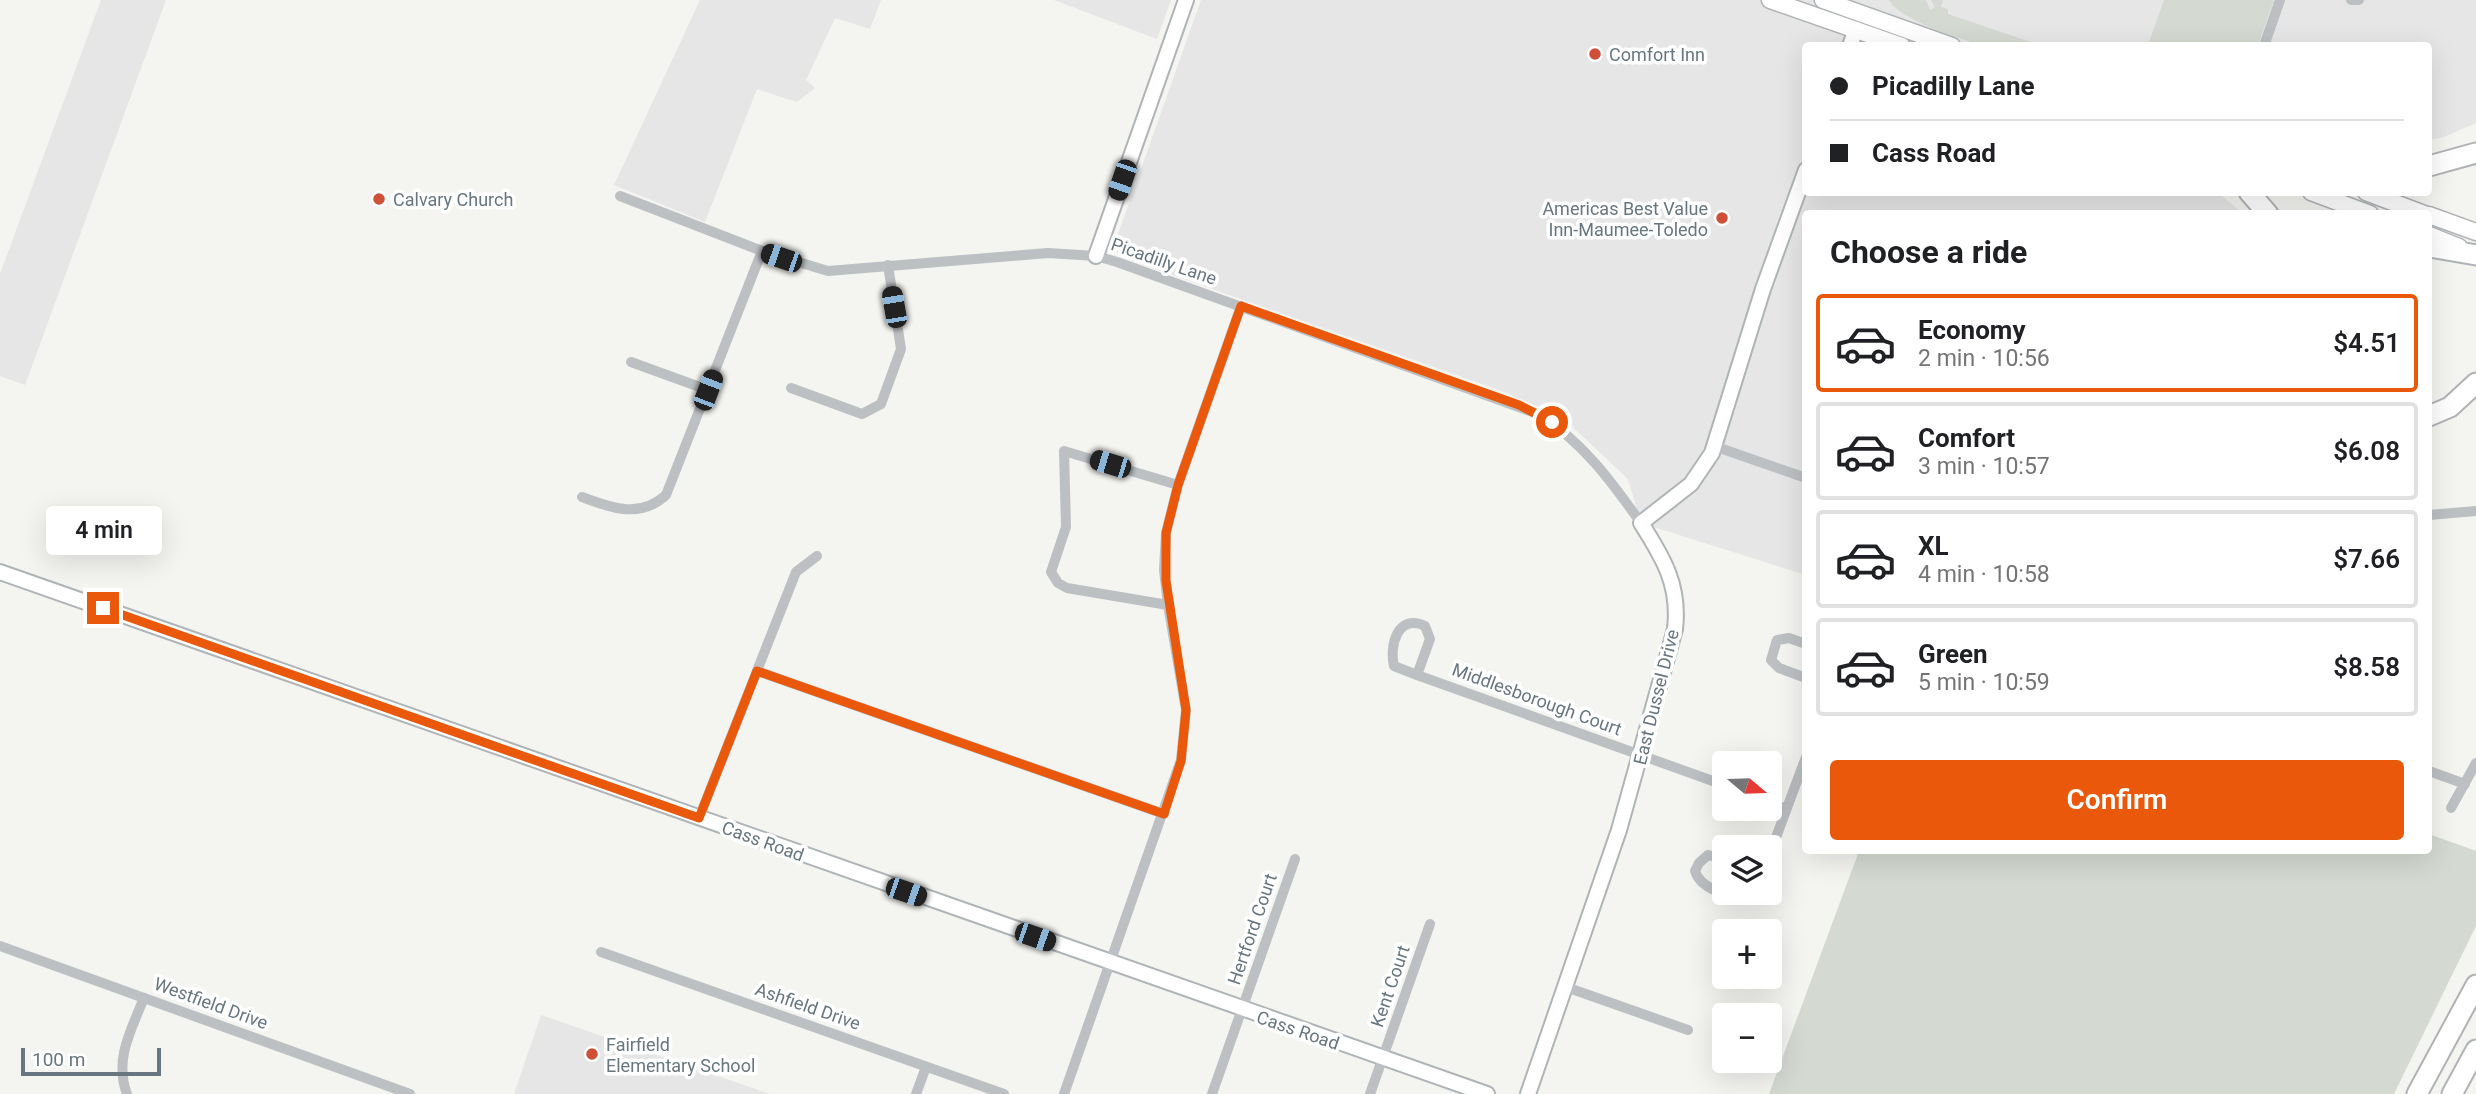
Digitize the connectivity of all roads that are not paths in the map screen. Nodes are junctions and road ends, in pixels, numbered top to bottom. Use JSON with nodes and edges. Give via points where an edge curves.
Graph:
{"nodes":[{"id":1,"x":1186,"y":0,"type":"edge"},
{"id":2,"x":1770,"y":0,"type":"edge"},
{"id":3,"x":1824,"y":0,"type":"edge"},
{"id":4,"x":2280,"y":0,"type":"edge"},
{"id":5,"x":2351,"y":0,"type":"edge"},
{"id":6,"x":2359,"y":0,"type":"edge"},
{"id":7,"x":1861,"y":14,"type":"edge"},
{"id":8,"x":1851,"y":42,"type":"edge"},
{"id":9,"x":1897,"y":42,"type":"edge"},
{"id":10,"x":1941,"y":42,"type":"edge"},
{"id":11,"x":2265,"y":42,"type":"edge"},
{"id":12,"x":2476,"y":153,"type":"edge"},
{"id":13,"x":2432,"y":165,"type":"edge"},
{"id":14,"x":1802,"y":181,"type":"edge"},
{"id":15,"x":620,"y":196,"type":"dead end"},
{"id":16,"x":2252,"y":196,"type":"edge"},
{"id":17,"x":2322,"y":196,"type":"edge"},
{"id":18,"x":2377,"y":196,"type":"edge"},
{"id":19,"x":2265,"y":210,"type":"edge"},
{"id":20,"x":2359,"y":210,"type":"edge"},
{"id":21,"x":2416,"y":210,"type":"edge"},
{"id":22,"x":2432,"y":216,"type":"edge"},
{"id":23,"x":2476,"y":232,"type":"edge"},
{"id":24,"x":2432,"y":236,"type":"edge"},
{"id":25,"x":2432,"y":247,"type":"edge"},
{"id":26,"x":762,"y":251,"type":"junction"},
{"id":27,"x":2476,"y":254,"type":"edge"},
{"id":28,"x":1096,"y":256,"type":"junction"},
{"id":29,"x":887,"y":265,"type":"junction"},
{"id":30,"x":1241,"y":306,"type":"junction"},
{"id":31,"x":631,"y":362,"type":"dead end"},
{"id":32,"x":2476,"y":383,"type":"edge"},
{"id":33,"x":791,"y":388,"type":"dead end"},
{"id":34,"x":708,"y":390,"type":"junction"},
{"id":35,"x":2476,"y":395,"type":"edge"},
{"id":36,"x":2432,"y":415,"type":"edge"},
{"id":37,"x":2432,"y":423,"type":"edge"},
{"id":38,"x":1714,"y":446,"type":"junction"},
{"id":39,"x":1802,"y":477,"type":"edge"},
{"id":40,"x":1178,"y":485,"type":"junction"},
{"id":41,"x":582,"y":496,"type":"dead end"},
{"id":42,"x":2476,"y":511,"type":"edge"},
{"id":43,"x":2432,"y":515,"type":"edge"},
{"id":44,"x":1641,"y":523,"type":"junction"},
{"id":45,"x":817,"y":556,"type":"dead end"},
{"id":46,"x":0,"y":572,"type":"edge"},
{"id":47,"x":1168,"y":604,"type":"junction"},
{"id":48,"x":1802,"y":643,"type":"edge"},
{"id":49,"x":757,"y":671,"type":"junction"},
{"id":50,"x":1417,"y":675,"type":"junction"},
{"id":51,"x":1802,"y":677,"type":"edge"},
{"id":52,"x":1643,"y":755,"type":"junction"},
{"id":53,"x":2476,"y":763,"type":"edge"},
{"id":54,"x":1802,"y":767,"type":"edge"},
{"id":55,"x":2432,"y":772,"type":"edge"},
{"id":56,"x":1712,"y":781,"type":"edge"},
{"id":57,"x":2465,"y":784,"type":"junction"},
{"id":58,"x":1782,"y":807,"type":"edge"},
{"id":59,"x":2451,"y":808,"type":"dead end"},
{"id":60,"x":1786,"y":809,"type":"junction"},
{"id":61,"x":1164,"y":814,"type":"junction"},
{"id":62,"x":699,"y":818,"type":"junction"},
{"id":63,"x":1777,"y":835,"type":"edge"},
{"id":64,"x":1712,"y":856,"type":"edge"},
{"id":65,"x":1295,"y":859,"type":"dead end"},
{"id":66,"x":1712,"y":889,"type":"edge"},
{"id":67,"x":1430,"y":924,"type":"dead end"},
{"id":68,"x":0,"y":946,"type":"edge"},
{"id":69,"x":601,"y":952,"type":"dead end"},
{"id":70,"x":1112,"y":964,"type":"junction"},
{"id":71,"x":2476,"y":985,"type":"edge"},
{"id":72,"x":1566,"y":987,"type":"junction"},
{"id":73,"x":144,"y":998,"type":"junction"},
{"id":74,"x":1242,"y":1010,"type":"junction"},
{"id":75,"x":1688,"y":1030,"type":"dead end"},
{"id":76,"x":2476,"y":1050,"type":"edge"},
{"id":77,"x":1382,"y":1059,"type":"junction"},
{"id":78,"x":926,"y":1066,"type":"junction"},
{"id":79,"x":127,"y":1094,"type":"edge"},
{"id":80,"x":410,"y":1094,"type":"edge"},
{"id":81,"x":916,"y":1094,"type":"edge"},
{"id":82,"x":1004,"y":1094,"type":"edge"},
{"id":83,"x":1064,"y":1094,"type":"edge"},
{"id":84,"x":1212,"y":1094,"type":"edge"},
{"id":85,"x":1370,"y":1094,"type":"edge"},
{"id":86,"x":1487,"y":1094,"type":"edge"},
{"id":87,"x":1528,"y":1094,"type":"edge"},
{"id":88,"x":2417,"y":1094,"type":"edge"},
{"id":89,"x":2452,"y":1094,"type":"edge"}],
"edges":[{"from":1,"to":28,"type":"street"},
{"from":2,"to":7,"type":"main road"},
{"from":3,"to":7,"type":"main road"},
{"from":4,"to":11,"type":"street"},
{"from":5,"to":6,"type":"street"},
{"from":7,"to":8,"type":"street"},
{"from":7,"to":9,"type":"main road"},
{"from":7,"to":10,"type":"main road"},
{"from":12,"to":13,"type":"highway"},
{"from":14,"to":38,"type":"street"},
{"from":15,"to":26,"type":"street","name":"Picadilly Lane"},
{"from":16,"to":19,"type":"highway"},
{"from":17,"to":20,"type":"main road"},
{"from":18,"to":21,"type":"main road"},
{"from":22,"to":23,"type":"main road"},
{"from":24,"to":27,"type":"main road"},
{"from":25,"to":27,"type":"highway"},
{"from":26,"to":29,"type":"street","name":"Picadilly Lane","via":[[828,271]]},
{"from":26,"to":34,"type":"street"},
{"from":28,"to":29,"type":"street","name":"Picadilly Lane","via":[[1013,254]]},
{"from":28,"to":30,"type":"street","name":"Picadilly Lane"},
{"from":29,"to":33,"type":"street","via":[[901,349],[881,404],[862,414]]},
{"from":30,"to":40,"type":"street"},
{"from":30,"to":44,"type":"street","name":"Picadilly Lane","via":[[1538,414],[1598,463]]},
{"from":31,"to":34,"type":"street"},
{"from":32,"to":36,"type":"highway","via":[[2450,407]]},
{"from":34,"to":41,"type":"street","via":[[671,488],[657,503],[635,511]]},
{"from":35,"to":37,"type":"highway"},
{"from":38,"to":39,"type":"street"},
{"from":38,"to":44,"type":"street","via":[[1691,484]]},
{"from":40,"to":47,"type":"street","via":[[1164,550]]},
{"from":40,"to":47,"type":"street","via":[[1064,451],[1066,527],[1051,572],[1067,588]]},
{"from":42,"to":43,"type":"street"},
{"from":44,"to":52,"type":"street","name":"East Dussel Drive","via":[[1668,565],[1677,610]]},
{"from":45,"to":49,"type":"street","via":[[796,572]]},
{"from":46,"to":62,"type":"street","name":"Cass Road"},
{"from":47,"to":61,"type":"street","via":[[1186,710],[1181,761]]},
{"from":48,"to":51,"type":"street","via":[[1777,640],[1771,660]]},
{"from":49,"to":61,"type":"street"},
{"from":49,"to":62,"type":"street"},
{"from":50,"to":50,"type":"street","name":"Middlesborough Court","via":[[1430,639],[1425,625],[1416,622],[1397,633],[1391,654],[1394,666]]},
{"from":50,"to":52,"type":"street","name":"Middlesborough Court"},
{"from":52,"to":56,"type":"street","name":"Middlesborough Court"},
{"from":52,"to":72,"type":"street","name":"East Dussel Drive"},
{"from":53,"to":57,"type":"street"},
{"from":54,"to":60,"type":"street"},
{"from":55,"to":57,"type":"street"},
{"from":57,"to":59,"type":"street"},
{"from":58,"to":60,"type":"street"},
{"from":60,"to":63,"type":"street"},
{"from":61,"to":70,"type":"street"},
{"from":62,"to":70,"type":"street","name":"Cass Road"},
{"from":64,"to":66,"type":"street","via":[[1702,860],[1695,871],[1698,880]]},
{"from":65,"to":74,"type":"street","name":"Hertford Court"},
{"from":67,"to":77,"type":"street","name":"Kent Court"},
{"from":68,"to":73,"type":"street","name":"Westfield Drive"},
{"from":69,"to":78,"type":"street","name":"Ashfield Drive"},
{"from":70,"to":74,"type":"street","name":"Cass Road"},
{"from":70,"to":83,"type":"street"},
{"from":71,"to":88,"type":"highway"},
{"from":72,"to":75,"type":"street"},
{"from":72,"to":87,"type":"street","name":"East Dussel Drive"},
{"from":73,"to":79,"type":"street","via":[[120,1061]]},
{"from":73,"to":80,"type":"street","name":"Westfield Drive"},
{"from":74,"to":77,"type":"street","name":"Cass Road"},
{"from":74,"to":84,"type":"street","name":"Hertford Court"},
{"from":76,"to":89,"type":"highway"},
{"from":77,"to":85,"type":"street","name":"Kent Court"},
{"from":77,"to":86,"type":"street","name":"Cass Road"},
{"from":78,"to":81,"type":"street"},
{"from":78,"to":82,"type":"street","name":"Ashfield Drive"}]}
